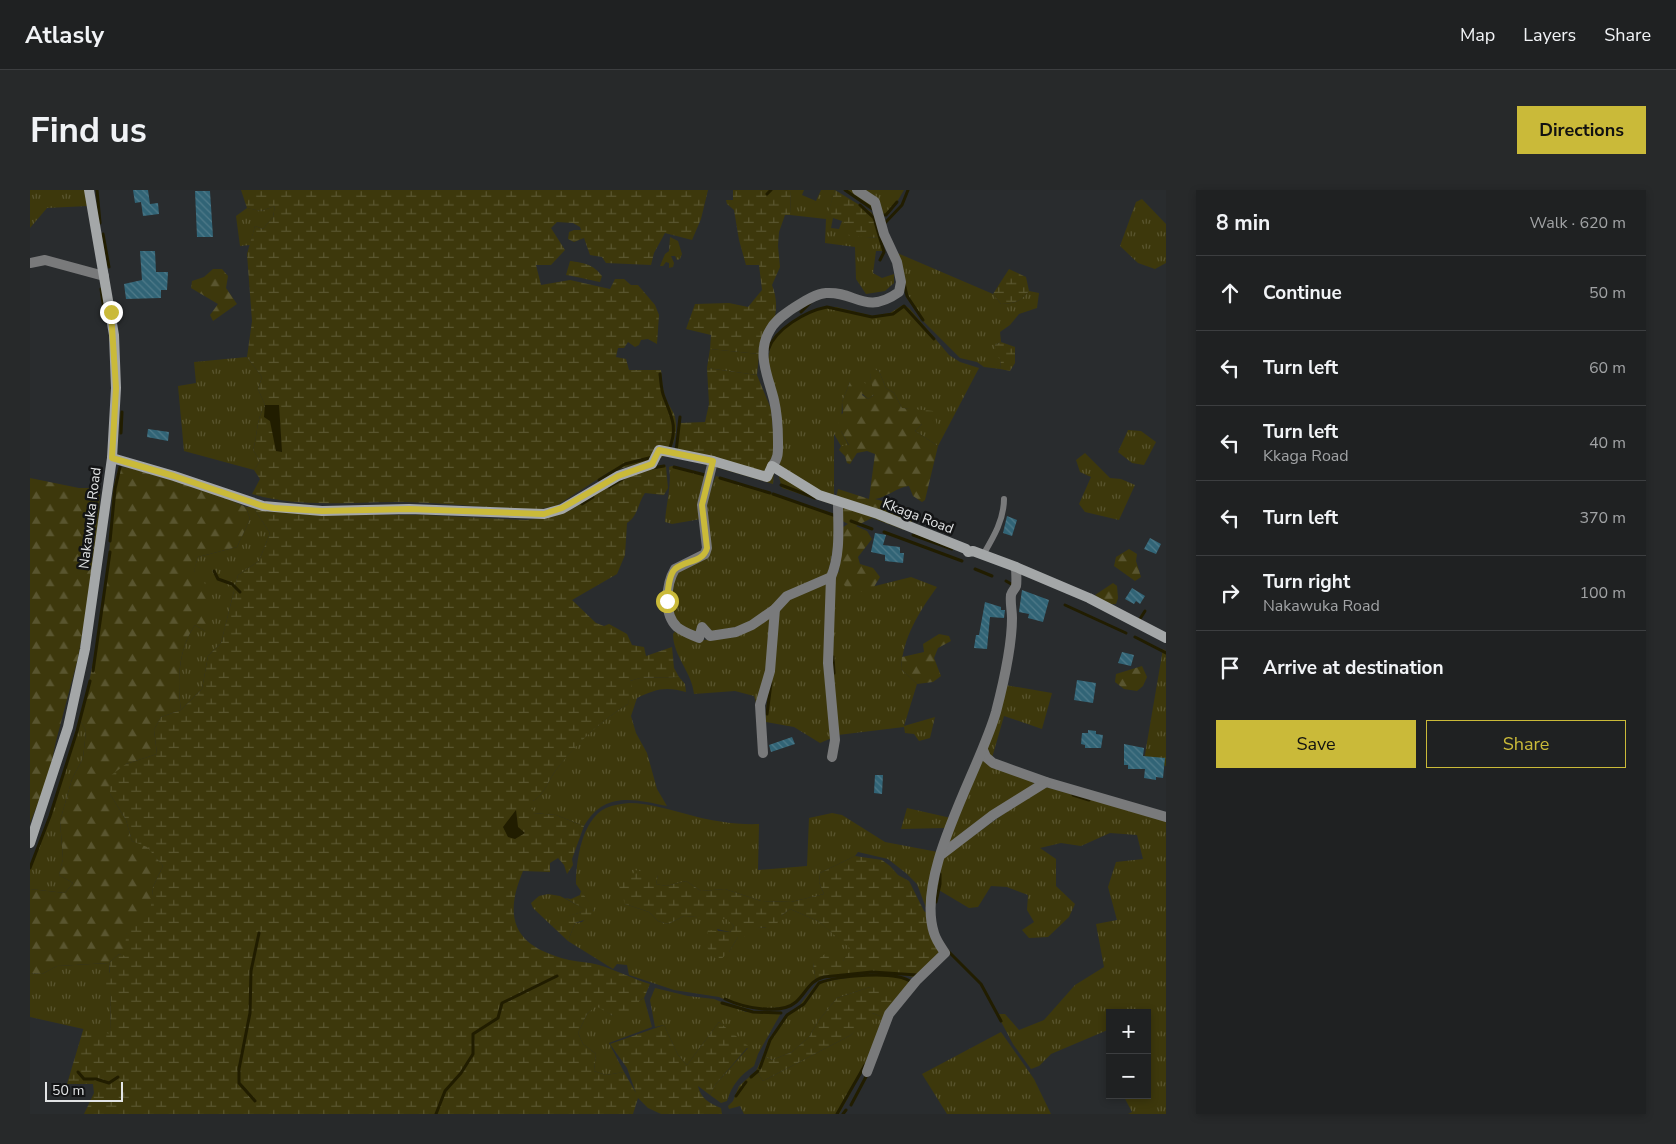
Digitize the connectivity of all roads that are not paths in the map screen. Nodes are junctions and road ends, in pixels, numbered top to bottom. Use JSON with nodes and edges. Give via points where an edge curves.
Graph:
{"nodes":[{"id":1,"x":89,"y":190,"type":"edge"},
{"id":2,"x":857,"y":190,"type":"edge"},
{"id":3,"x":30,"y":263,"type":"edge"},
{"id":4,"x":104,"y":276,"type":"junction"},
{"id":5,"x":112,"y":458,"type":"junction"},
{"id":6,"x":713,"y":461,"type":"junction"},
{"id":7,"x":772,"y":466,"type":"junction"},
{"id":8,"x":1004,"y":499,"type":"dead end"},
{"id":9,"x":838,"y":502,"type":"junction"},
{"id":10,"x":983,"y":555,"type":"junction"},
{"id":11,"x":1016,"y":567,"type":"junction"},
{"id":12,"x":831,"y":577,"type":"junction"},
{"id":13,"x":775,"y":609,"type":"junction"},
{"id":14,"x":1166,"y":638,"type":"edge"},
{"id":15,"x":983,"y":750,"type":"junction"},
{"id":16,"x":763,"y":753,"type":"dead end"},
{"id":17,"x":832,"y":757,"type":"dead end"},
{"id":18,"x":1046,"y":782,"type":"junction"},
{"id":19,"x":1166,"y":817,"type":"edge"},
{"id":20,"x":30,"y":844,"type":"edge"},
{"id":21,"x":942,"y":854,"type":"junction"},
{"id":22,"x":867,"y":1072,"type":"dead end"}],
"edges":[{"from":1,"to":4,"type":"street","name":"Nakawuka Road"},
{"from":2,"to":7,"type":"street","via":[[875,202],[884,234],[898,262],[899,292],[887,300],[870,303],[829,293],[820,294],[776,320],[769,330],[763,351],[778,422],[778,460]]},
{"from":3,"to":4,"type":"street","via":[[51,261]]},
{"from":4,"to":5,"type":"street","name":"Nakawuka Road","via":[[114,344],[116,396]]},
{"from":5,"to":6,"type":"street","via":[[269,507],[537,515],[554,512],[618,476],[652,464],[659,450]]},
{"from":5,"to":20,"type":"street","name":"Nakawuka Road","via":[[85,649],[68,727]]},
{"from":6,"to":7,"type":"street","via":[[768,477]]},
{"from":6,"to":13,"type":"street","via":[[702,505],[707,548],[705,554],[675,569],[672,574],[667,601],[671,617],[677,627],[700,638],[702,627],[710,636],[736,632]]},
{"from":7,"to":9,"type":"street","name":"Kkaga Road","via":[[819,495]]},
{"from":8,"to":10,"type":"lane","via":[[996,532]]},
{"from":9,"to":10,"type":"street","name":"Kkaga Road"},
{"from":9,"to":12,"type":"street","via":[[836,566]]},
{"from":10,"to":11,"type":"street","name":"Kkaga Road"},
{"from":11,"to":14,"type":"street","name":"Kkaga Road","via":[[1089,598]]},
{"from":11,"to":15,"type":"street","via":[[1001,691]]},
{"from":12,"to":13,"type":"street","via":[[787,596]]},
{"from":12,"to":17,"type":"street","via":[[828,662],[835,740]]},
{"from":13,"to":16,"type":"street","via":[[770,671],[760,705]]},
{"from":15,"to":18,"type":"street","via":[[993,763]]},
{"from":15,"to":21,"type":"street","via":[[958,805]]},
{"from":18,"to":19,"type":"street"},
{"from":18,"to":21,"type":"street","via":[[987,819]]},
{"from":21,"to":22,"type":"street","via":[[936,864],[930,903],[934,934],[945,953],[916,981],[890,1014]]}]}
